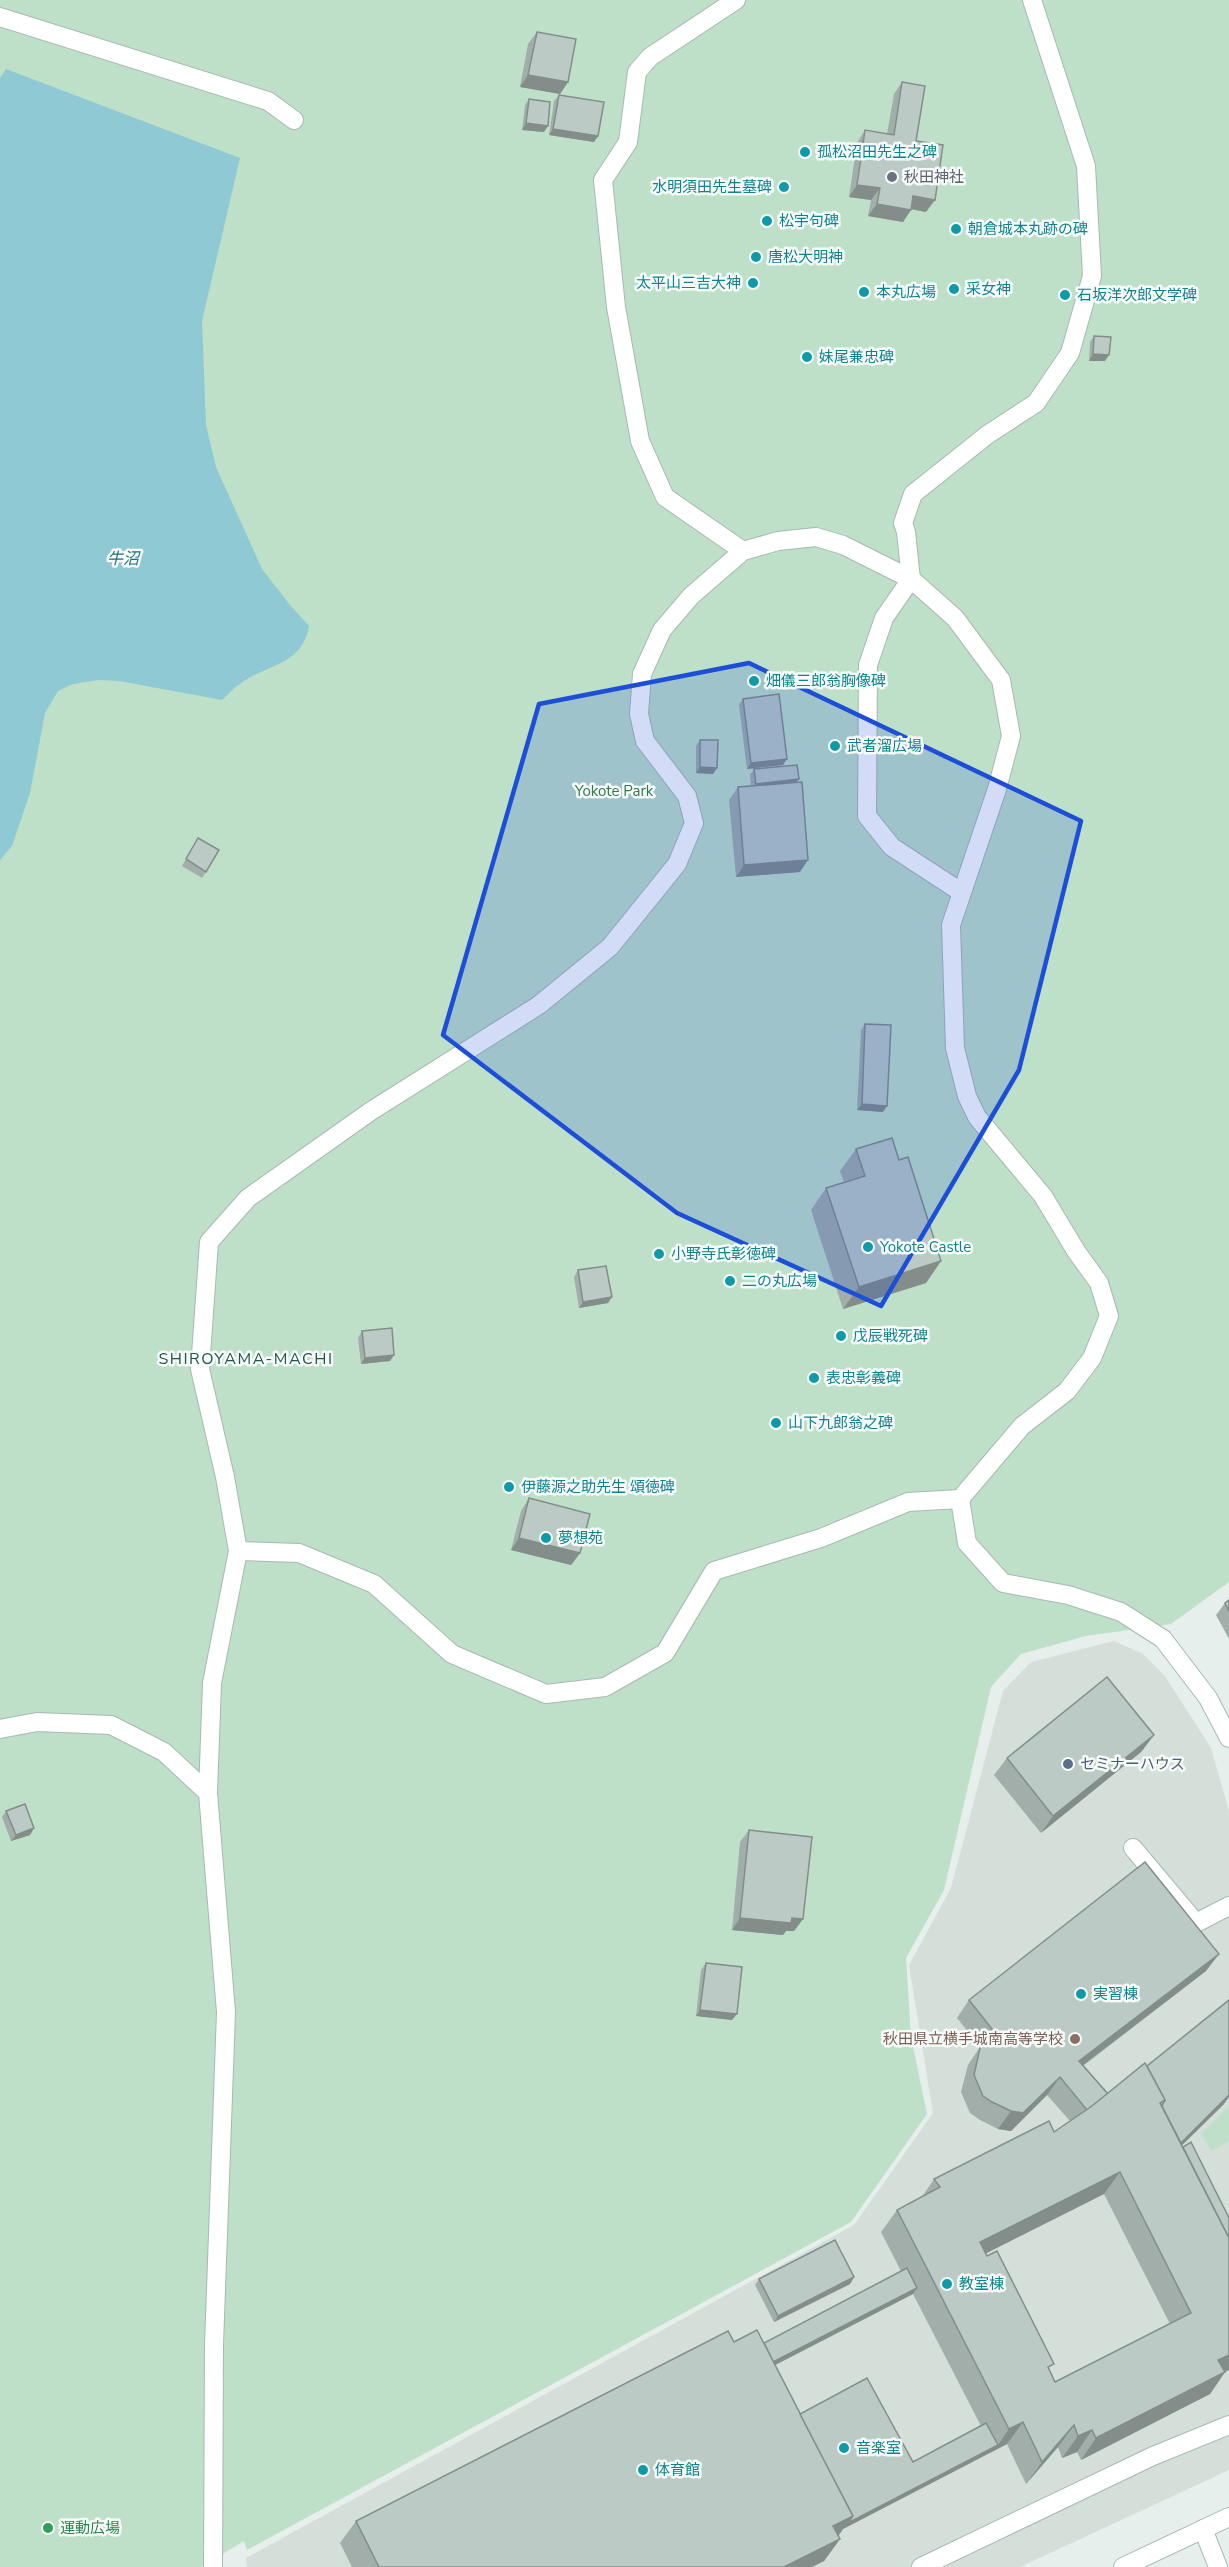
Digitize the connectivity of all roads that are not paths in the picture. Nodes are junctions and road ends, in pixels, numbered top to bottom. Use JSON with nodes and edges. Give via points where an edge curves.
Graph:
{"nodes":[{"id":1,"x":736,"y":0,"type":"edge"},
{"id":2,"x":1032,"y":0,"type":"edge"},
{"id":3,"x":0,"y":16,"type":"edge"},
{"id":4,"x":294,"y":120,"type":"dead end"},
{"id":5,"x":743,"y":551,"type":"junction"},
{"id":6,"x":910,"y":579,"type":"junction"},
{"id":7,"x":961,"y":891,"type":"junction"},
{"id":8,"x":960,"y":1499,"type":"junction"},
{"id":9,"x":238,"y":1551,"type":"junction"},
{"id":10,"x":0,"y":1729,"type":"edge"},
{"id":11,"x":1229,"y":1738,"type":"edge"},
{"id":12,"x":208,"y":1793,"type":"junction"},
{"id":13,"x":1133,"y":1848,"type":"dead end"},
{"id":14,"x":1229,"y":1906,"type":"edge"},
{"id":15,"x":1229,"y":2425,"type":"edge"},
{"id":16,"x":1229,"y":2517,"type":"edge"},
{"id":17,"x":1203,"y":2529,"type":"junction"},
{"id":18,"x":213,"y":2567,"type":"edge"},
{"id":19,"x":921,"y":2567,"type":"edge"},
{"id":20,"x":1123,"y":2567,"type":"edge"},
{"id":21,"x":1218,"y":2567,"type":"edge"}],
"edges":[{"from":1,"to":5,"type":"street","via":[[650,57],[637,72],[628,142],[603,180],[616,307],[640,441],[665,497]]},
{"from":2,"to":6,"type":"street","via":[[1086,166],[1092,276],[1070,353],[1036,403],[987,435],[913,494],[903,523]]},
{"from":3,"to":4,"type":"street","via":[[268,101]]},
{"from":5,"to":6,"type":"street","via":[[778,541],[816,537],[843,545]]},
{"from":5,"to":9,"type":"street","via":[[691,596],[662,630],[642,674],[639,714],[645,741],[687,796],[694,823],[677,864],[610,947],[539,1005],[371,1112],[248,1198],[209,1242],[200,1369]]},
{"from":6,"to":7,"type":"street","via":[[955,618],[1001,680],[1011,736]]},
{"from":6,"to":7,"type":"street","via":[[884,618],[868,665],[867,816],[892,847]]},
{"from":7,"to":8,"type":"street","via":[[951,925],[955,1048],[967,1096],[977,1117],[1043,1196],[1099,1283],[1109,1316],[1092,1358],[1067,1391],[1022,1426]]},
{"from":8,"to":9,"type":"street","via":[[908,1502],[821,1538],[714,1571],[665,1653],[605,1687],[546,1694],[452,1654],[374,1584],[299,1553]]},
{"from":8,"to":11,"type":"street","via":[[967,1543],[1003,1583],[1068,1595],[1121,1612],[1163,1639],[1208,1698]]},
{"from":9,"to":12,"type":"street","via":[[212,1683]]},
{"from":10,"to":12,"type":"street","via":[[37,1722],[111,1725],[164,1752]]},
{"from":12,"to":18,"type":"street","via":[[226,2012],[214,2345]]},
{"from":13,"to":14,"type":"street","via":[[1196,1923]]},
{"from":15,"to":19,"type":"street","via":[[1153,2456]]},
{"from":16,"to":17,"type":"street"},
{"from":17,"to":20,"type":"street"},
{"from":17,"to":21,"type":"street"}]}
